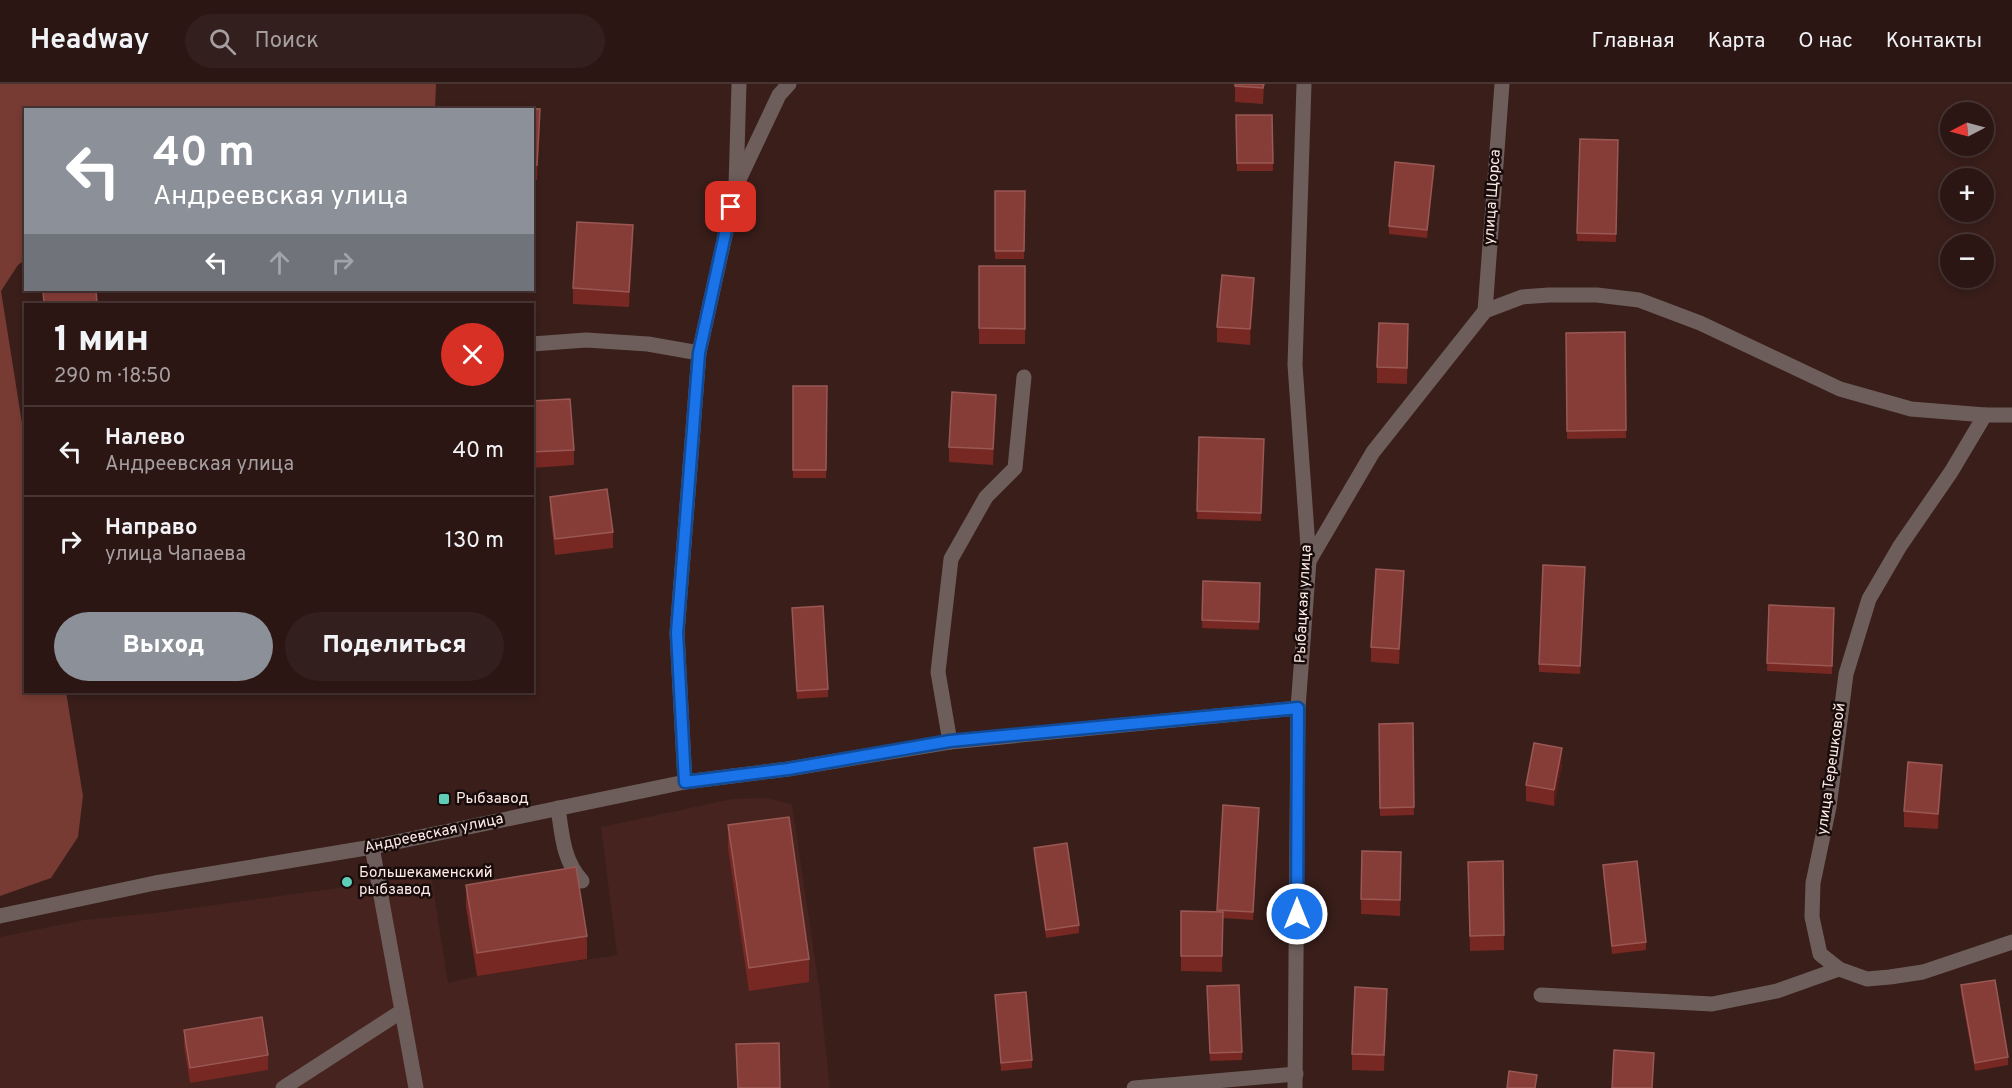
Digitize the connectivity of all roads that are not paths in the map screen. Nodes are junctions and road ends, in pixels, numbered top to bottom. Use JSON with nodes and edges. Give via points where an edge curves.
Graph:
{"nodes":[{"id":1,"x":739,"y":84,"type":"edge"},
{"id":2,"x":789,"y":84,"type":"edge"},
{"id":3,"x":1304,"y":84,"type":"edge"},
{"id":4,"x":1502,"y":84,"type":"edge"},
{"id":5,"x":736,"y":186,"type":"junction"},
{"id":6,"x":1485,"y":311,"type":"junction"},
{"id":7,"x":534,"y":345,"type":"edge"},
{"id":8,"x":699,"y":353,"type":"junction"},
{"id":9,"x":1024,"y":377,"type":"dead end"},
{"id":10,"x":1985,"y":415,"type":"junction"},
{"id":11,"x":2012,"y":415,"type":"edge"},
{"id":12,"x":1309,"y":561,"type":"junction"},
{"id":13,"x":1298,"y":708,"type":"junction"},
{"id":14,"x":950,"y":741,"type":"junction"},
{"id":15,"x":685,"y":782,"type":"junction"},
{"id":16,"x":558,"y":808,"type":"junction"},
{"id":17,"x":372,"y":848,"type":"junction"},
{"id":18,"x":582,"y":881,"type":"dead end"},
{"id":19,"x":0,"y":916,"type":"edge"},
{"id":20,"x":2012,"y":942,"type":"edge"},
{"id":21,"x":1839,"y":969,"type":"junction"},
{"id":22,"x":1541,"y":995,"type":"dead end"},
{"id":23,"x":402,"y":1011,"type":"junction"},
{"id":24,"x":1296,"y":1081,"type":"edge"},
{"id":25,"x":283,"y":1088,"type":"edge"},
{"id":26,"x":416,"y":1088,"type":"edge"},
{"id":27,"x":1134,"y":1088,"type":"edge"}],
"edges":[{"from":1,"to":5,"type":"street"},
{"from":2,"to":5,"type":"street","via":[[779,95]]},
{"from":3,"to":12,"type":"street","name":"Рыбацкая улица","via":[[1295,365]]},
{"from":4,"to":6,"type":"street","name":"улица Щорса"},
{"from":5,"to":8,"type":"street"},
{"from":6,"to":10,"type":"street","via":[[1522,297],[1549,295],[1597,294],[1638,300],[1700,323],[1840,388],[1911,409]]},
{"from":6,"to":12,"type":"street","via":[[1373,453]]},
{"from":7,"to":8,"type":"street","via":[[586,340],[648,344]]},
{"from":8,"to":15,"type":"street","via":[[677,633]]},
{"from":9,"to":14,"type":"street","via":[[1015,468],[986,496],[951,559],[938,672]]},
{"from":10,"to":11,"type":"street"},
{"from":10,"to":21,"type":"street","name":"улица Терешковой","via":[[1869,598],[1846,674],[1829,807],[1813,883],[1812,917],[1820,954]]},
{"from":12,"to":13,"type":"street","name":"Рыбацкая улица"},
{"from":13,"to":14,"type":"street","name":"Андреевская улица"},
{"from":13,"to":24,"type":"street","name":"Рыбацкая улица"},
{"from":14,"to":15,"type":"street","name":"Андреевская улица"},
{"from":15,"to":16,"type":"street","name":"Андреевская улица"},
{"from":16,"to":17,"type":"street","name":"Андреевская улица"},
{"from":16,"to":18,"type":"street","via":[[565,853]]},
{"from":17,"to":19,"type":"street","name":"Андреевская улица","via":[[155,883]]},
{"from":17,"to":23,"type":"street"},
{"from":20,"to":21,"type":"street","name":"улица Терешковой","via":[[1923,972],[1867,979]]},
{"from":21,"to":22,"type":"street","via":[[1777,992],[1712,1004]]},
{"from":23,"to":25,"type":"street"},
{"from":23,"to":26,"type":"street"},
{"from":24,"to":27,"type":"street"}]}
